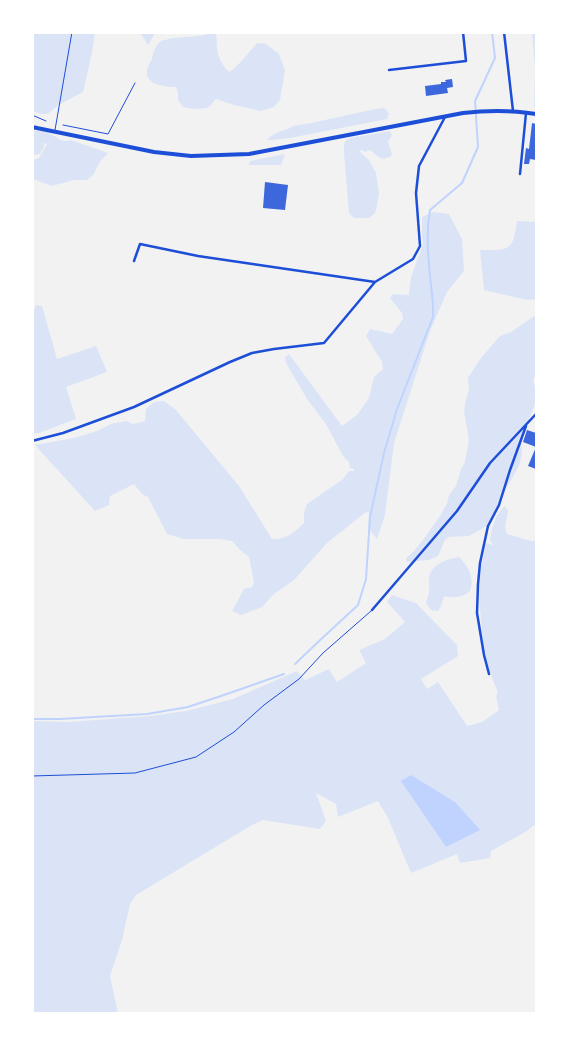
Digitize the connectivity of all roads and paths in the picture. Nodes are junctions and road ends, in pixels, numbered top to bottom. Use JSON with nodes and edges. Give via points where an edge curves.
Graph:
{"nodes":[{"id":1,"x":72,"y":32,"type":"edge"},
{"id":2,"x":463,"y":32,"type":"edge"},
{"id":3,"x":504,"y":32,"type":"edge"},
{"id":4,"x":389,"y":70,"type":"dead end"},
{"id":5,"x":134,"y":83,"type":"dead end"},
{"id":6,"x":513,"y":111,"type":"junction"},
{"id":7,"x":526,"y":113,"type":"junction"},
{"id":8,"x":536,"y":114,"type":"edge"},
{"id":9,"x":32,"y":116,"type":"edge"},
{"id":10,"x":445,"y":117,"type":"junction"},
{"id":11,"x":46,"y":121,"type":"dead end"},
{"id":12,"x":63,"y":124,"type":"dead end"},
{"id":13,"x":32,"y":127,"type":"edge"},
{"id":14,"x":54,"y":132,"type":"junction"},
{"id":15,"x":520,"y":174,"type":"dead end"},
{"id":16,"x":134,"y":261,"type":"dead end"},
{"id":17,"x":375,"y":282,"type":"junction"},
{"id":18,"x":536,"y":414,"type":"edge"},
{"id":19,"x":526,"y":426,"type":"junction"},
{"id":20,"x":32,"y":441,"type":"edge"},
{"id":21,"x":372,"y":610,"type":"joint"},
{"id":22,"x":489,"y":674,"type":"dead end"},
{"id":23,"x":32,"y":776,"type":"edge"}],
"edges":[{"from":1,"to":14,"type":"lane"},
{"from":2,"to":4,"type":"street","via":[[466,61]]},
{"from":3,"to":6,"type":"street"},
{"from":5,"to":12,"type":"path","via":[[108,134]]},
{"from":6,"to":7,"type":"main road"},
{"from":6,"to":10,"type":"main road","via":[[478,111]]},
{"from":7,"to":8,"type":"main road"},
{"from":7,"to":15,"type":"street"},
{"from":9,"to":11,"type":"lane"},
{"from":10,"to":14,"type":"main road","via":[[249,154],[225,155],[154,152]]},
{"from":10,"to":17,"type":"street","via":[[419,166],[416,193],[420,246],[412,259]]},
{"from":13,"to":14,"type":"main road"},
{"from":16,"to":17,"type":"street","via":[[140,244],[198,256]]},
{"from":17,"to":20,"type":"street","via":[[324,343],[252,353],[134,407]]},
{"from":18,"to":19,"type":"street"},
{"from":19,"to":21,"type":"street","via":[[490,463],[457,512]]},
{"from":19,"to":22,"type":"street","via":[[500,505],[488,526],[480,563],[477,613]]},
{"from":21,"to":23,"type":"lane","via":[[299,679],[234,732],[196,757],[135,773]]}]}
